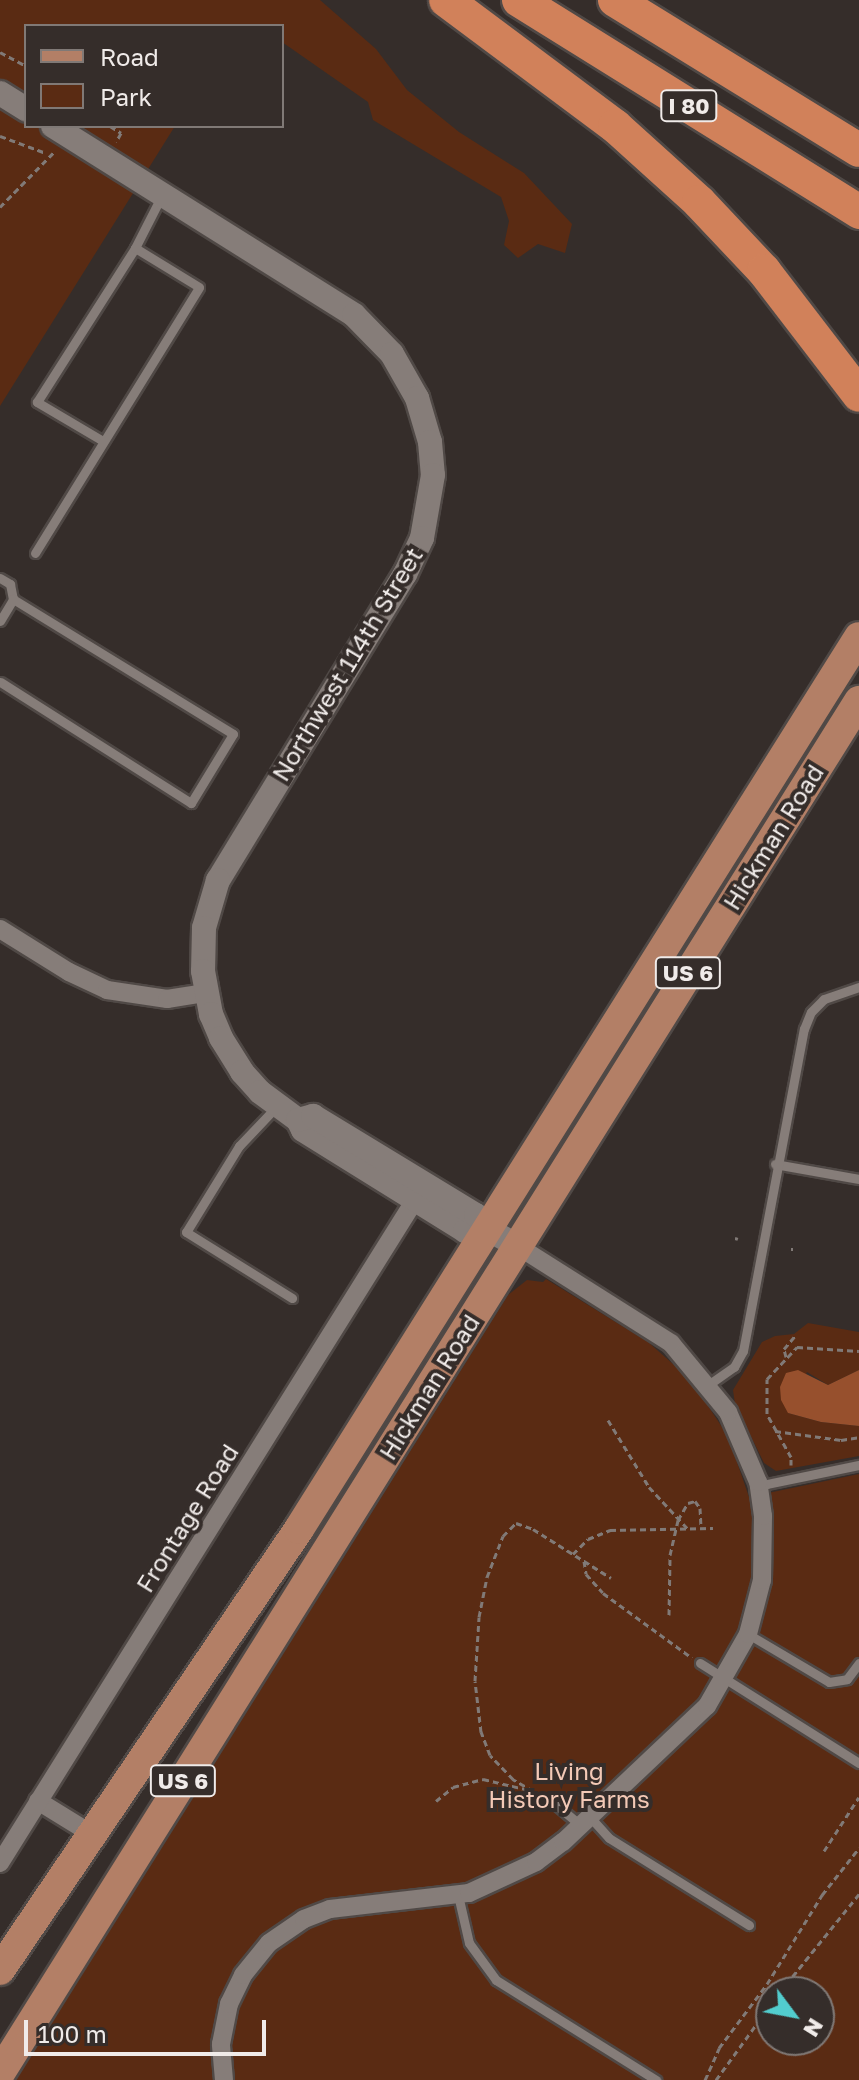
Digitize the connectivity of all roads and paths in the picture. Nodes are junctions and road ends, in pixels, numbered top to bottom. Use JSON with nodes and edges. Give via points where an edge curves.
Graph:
{"nodes":[{"id":1,"x":446,"y":0,"type":"edge"},
{"id":2,"x":519,"y":0,"type":"edge"},
{"id":3,"x":615,"y":0,"type":"edge"},
{"id":4,"x":0,"y":52,"type":"edge"},
{"id":5,"x":24,"y":65,"type":"edge"},
{"id":6,"x":0,"y":93,"type":"edge"},
{"id":7,"x":24,"y":108,"type":"edge"},
{"id":8,"x":113,"y":128,"type":"edge"},
{"id":9,"x":60,"y":131,"type":"edge"},
{"id":10,"x":121,"y":133,"type":"dead end"},
{"id":11,"x":0,"y":136,"type":"edge"},
{"id":12,"x":859,"y":150,"type":"edge"},
{"id":13,"x":46,"y":153,"type":"dead end"},
{"id":14,"x":162,"y":194,"type":"junction"},
{"id":15,"x":0,"y":207,"type":"edge"},
{"id":16,"x":859,"y":212,"type":"edge"},
{"id":17,"x":135,"y":248,"type":"junction"},
{"id":18,"x":859,"y":395,"type":"edge"},
{"id":19,"x":103,"y":441,"type":"junction"},
{"id":20,"x":35,"y":553,"type":"dead end"},
{"id":21,"x":0,"y":578,"type":"edge"},
{"id":22,"x":13,"y":599,"type":"junction"},
{"id":23,"x":0,"y":621,"type":"edge"},
{"id":24,"x":859,"y":637,"type":"edge"},
{"id":25,"x":0,"y":682,"type":"edge"},
{"id":26,"x":859,"y":701,"type":"edge"},
{"id":27,"x":0,"y":929,"type":"edge"},
{"id":28,"x":859,"y":987,"type":"edge"},
{"id":29,"x":206,"y":993,"type":"junction"},
{"id":30,"x":277,"y":1106,"type":"junction"},
{"id":31,"x":298,"y":1120,"type":"junction"},
{"id":32,"x":775,"y":1164,"type":"junction"},
{"id":33,"x":859,"y":1179,"type":"edge"},
{"id":34,"x":415,"y":1200,"type":"junction"},
{"id":35,"x":489,"y":1230,"type":"junction"},
{"id":36,"x":516,"y":1245,"type":"junction"},
{"id":37,"x":292,"y":1298,"type":"dead end"},
{"id":38,"x":795,"y":1336,"type":"dead end"},
{"id":39,"x":859,"y":1351,"type":"edge"},
{"id":40,"x":786,"y":1357,"type":"junction"},
{"id":41,"x":708,"y":1385,"type":"junction"},
{"id":42,"x":608,"y":1420,"type":"dead end"},
{"id":43,"x":775,"y":1431,"type":"junction"},
{"id":44,"x":859,"y":1437,"type":"edge"},
{"id":45,"x":859,"y":1465,"type":"edge"},
{"id":46,"x":790,"y":1469,"type":"dead end"},
{"id":47,"x":758,"y":1482,"type":"junction"},
{"id":48,"x":678,"y":1520,"type":"junction"},
{"id":49,"x":675,"y":1528,"type":"junction"},
{"id":50,"x":701,"y":1528,"type":"junction"},
{"id":51,"x":713,"y":1528,"type":"dead end"},
{"id":52,"x":688,"y":1529,"type":"junction"},
{"id":53,"x":573,"y":1554,"type":"junction"},
{"id":54,"x":584,"y":1561,"type":"junction"},
{"id":55,"x":611,"y":1578,"type":"dead end"},
{"id":56,"x":669,"y":1615,"type":"dead end"},
{"id":57,"x":748,"y":1634,"type":"junction"},
{"id":58,"x":700,"y":1663,"type":"joint"},
{"id":59,"x":859,"y":1663,"type":"edge"},
{"id":60,"x":724,"y":1679,"type":"junction"},
{"id":61,"x":859,"y":1763,"type":"edge"},
{"id":62,"x":859,"y":1797,"type":"edge"},
{"id":63,"x":38,"y":1801,"type":"junction"},
{"id":64,"x":436,"y":1801,"type":"dead end"},
{"id":65,"x":554,"y":1803,"type":"dead end"},
{"id":66,"x":586,"y":1821,"type":"junction"},
{"id":67,"x":90,"y":1833,"type":"junction"},
{"id":68,"x":859,"y":1848,"type":"edge"},
{"id":69,"x":824,"y":1851,"type":"dead end"},
{"id":70,"x":0,"y":1863,"type":"edge"},
{"id":71,"x":859,"y":1894,"type":"edge"},
{"id":72,"x":458,"y":1895,"type":"junction"},
{"id":73,"x":749,"y":1925,"type":"dead end"},
{"id":74,"x":0,"y":1970,"type":"edge"},
{"id":75,"x":793,"y":1976,"type":"edge"},
{"id":76,"x":755,"y":2026,"type":"edge"},
{"id":77,"x":0,"y":2073,"type":"edge"},
{"id":78,"x":224,"y":2080,"type":"edge"},
{"id":79,"x":656,"y":2080,"type":"edge"},
{"id":80,"x":705,"y":2080,"type":"edge"},
{"id":81,"x":716,"y":2080,"type":"edge"}],
"edges":[{"from":1,"to":18,"type":"highway","via":[[615,126],[699,202],[794,307]]},
{"from":2,"to":16,"type":"highway","number":"I 80"},
{"from":3,"to":12,"type":"highway","number":"I 80"},
{"from":4,"to":5,"type":"path"},
{"from":6,"to":7,"type":"street"},
{"from":8,"to":10,"type":"path"},
{"from":9,"to":14,"type":"street","name":"Northwest 114th Street"},
{"from":9,"to":15,"type":"path"},
{"from":11,"to":13,"type":"path"},
{"from":14,"to":17,"type":"lane"},
{"from":14,"to":29,"type":"street","name":"Northwest 114th Street","via":[[324,294],[375,334],[417,398],[433,475],[428,518],[405,574],[218,880],[204,928]]},
{"from":17,"to":19,"type":"lane","via":[[199,287]]},
{"from":17,"to":19,"type":"lane","via":[[37,402]]},
{"from":19,"to":20,"type":"lane"},
{"from":21,"to":22,"type":"lane","via":[[10,584]]},
{"from":22,"to":23,"type":"lane"},
{"from":22,"to":25,"type":"lane","via":[[233,734],[191,803]]},
{"from":24,"to":35,"type":"main road","name":"Hickman Road","number":"US 6"},
{"from":26,"to":36,"type":"main road","name":"Hickman Road","number":"US 6"},
{"from":27,"to":29,"type":"street","via":[[107,990],[167,999]]},
{"from":28,"to":32,"type":"lane","via":[[831,994],[808,1019]]},
{"from":29,"to":30,"type":"street","name":"Northwest 114th Street","via":[[221,1038],[242,1072]]},
{"from":30,"to":31,"type":"street","name":"Northwest 114th Street"},
{"from":30,"to":37,"type":"lane","via":[[239,1146],[186,1232]]},
{"from":31,"to":34,"type":"street","via":[[303,1130]]},
{"from":31,"to":35,"type":"street","via":[[313,1116],[476,1215]]},
{"from":32,"to":33,"type":"lane"},
{"from":32,"to":41,"type":"lane","via":[[741,1360]]},
{"from":34,"to":35,"type":"street","via":[[465,1231]]},
{"from":34,"to":63,"type":"street","name":"Frontage Road"},
{"from":35,"to":36,"type":"street"},
{"from":35,"to":67,"type":"main road","name":"Hickman Road","number":"US 6","via":[[299,1529]]},
{"from":36,"to":41,"type":"street","via":[[671,1343]]},
{"from":36,"to":77,"type":"main road","name":"Hickman Road","number":"US 6"},
{"from":38,"to":40,"type":"path","via":[[784,1349]]},
{"from":39,"to":40,"type":"path","via":[[805,1346]]},
{"from":40,"to":43,"type":"path","via":[[766,1383],[767,1414]]},
{"from":41,"to":47,"type":"street","via":[[737,1429]]},
{"from":42,"to":48,"type":"path","via":[[649,1487]]},
{"from":43,"to":44,"type":"path","via":[[841,1440]]},
{"from":43,"to":46,"type":"path","via":[[791,1457]]},
{"from":45,"to":47,"type":"lane"},
{"from":47,"to":57,"type":"street","via":[[763,1570]]},
{"from":48,"to":49,"type":"path"},
{"from":48,"to":50,"type":"path","via":[[695,1501]]},
{"from":48,"to":52,"type":"path"},
{"from":49,"to":52,"type":"path"},
{"from":49,"to":53,"type":"path","via":[[610,1530],[588,1539]]},
{"from":49,"to":56,"type":"path"},
{"from":50,"to":51,"type":"path"},
{"from":50,"to":52,"type":"path"},
{"from":53,"to":54,"type":"path"},
{"from":53,"to":64,"type":"path","via":[[516,1523],[503,1536],[479,1617],[475,1681],[481,1732],[490,1755],[513,1779],[544,1797],[483,1779],[453,1787]]},
{"from":54,"to":55,"type":"path"},
{"from":54,"to":58,"type":"path","via":[[586,1574],[603,1593]]},
{"from":57,"to":59,"type":"lane","via":[[829,1682],[847,1679]]},
{"from":57,"to":60,"type":"street"},
{"from":58,"to":60,"type":"lane"},
{"from":60,"to":61,"type":"lane"},
{"from":60,"to":66,"type":"street","via":[[692,1721]]},
{"from":62,"to":69,"type":"path"},
{"from":63,"to":67,"type":"street"},
{"from":63,"to":70,"type":"street","name":"Frontage Road"},
{"from":65,"to":66,"type":"lane"},
{"from":66,"to":72,"type":"street","via":[[536,1862],[485,1888]]},
{"from":66,"to":73,"type":"lane"},
{"from":67,"to":74,"type":"main road","name":"Hickman Road","number":"US 6"},
{"from":68,"to":80,"type":"path","via":[[719,2048]]},
{"from":71,"to":75,"type":"path"},
{"from":72,"to":78,"type":"street","via":[[330,1909],[278,1936],[249,1966],[229,2004],[221,2044]]},
{"from":72,"to":79,"type":"lane","via":[[469,1943],[496,1980]]},
{"from":76,"to":81,"type":"path"}]}
